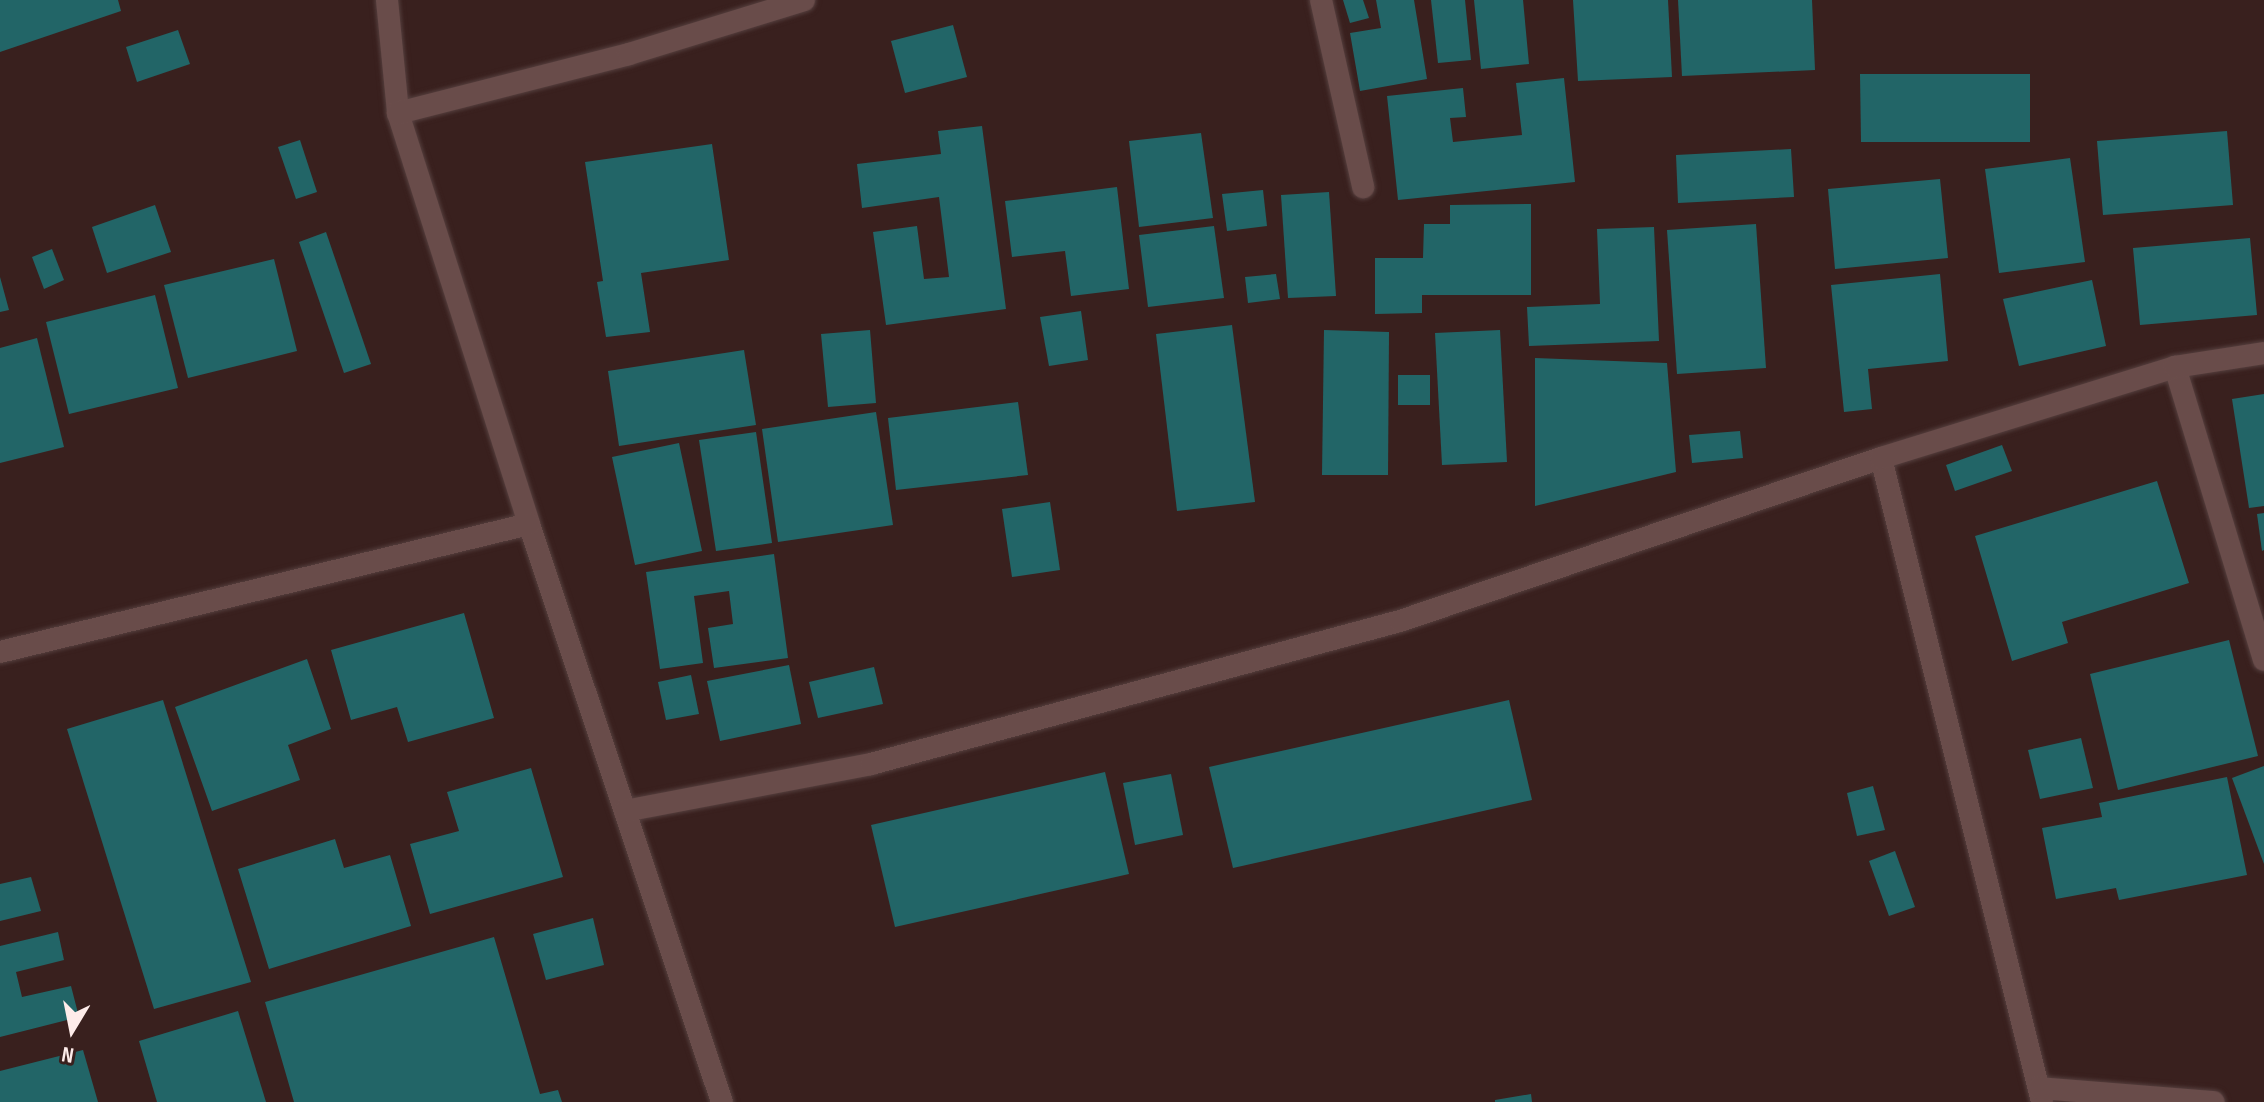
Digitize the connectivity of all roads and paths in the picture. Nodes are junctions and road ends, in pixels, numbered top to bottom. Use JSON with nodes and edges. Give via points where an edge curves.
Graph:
{"nodes":[{"id":1,"x":387,"y":0,"type":"edge"},
{"id":2,"x":804,"y":0,"type":"edge"},
{"id":3,"x":1321,"y":0,"type":"edge"},
{"id":4,"x":398,"y":113,"type":"junction"},
{"id":5,"x":1363,"y":187,"type":"dead end"},
{"id":6,"x":2264,"y":353,"type":"edge"},
{"id":7,"x":2175,"y":367,"type":"junction"},
{"id":8,"x":1881,"y":458,"type":"junction"},
{"id":9,"x":529,"y":524,"type":"junction"},
{"id":10,"x":0,"y":652,"type":"edge"},
{"id":11,"x":2264,"y":660,"type":"edge"},
{"id":12,"x":625,"y":811,"type":"junction"},
{"id":13,"x":2040,"y":1095,"type":"edge"},
{"id":14,"x":722,"y":1102,"type":"edge"},
{"id":15,"x":2213,"y":1102,"type":"edge"}],
"edges":[{"from":1,"to":4,"type":"street"},
{"from":2,"to":4,"type":"street","via":[[629,54]]},
{"from":3,"to":5,"type":"street"},
{"from":4,"to":9,"type":"street"},
{"from":6,"to":7,"type":"street"},
{"from":7,"to":8,"type":"street"},
{"from":7,"to":11,"type":"street"},
{"from":8,"to":12,"type":"street","via":[[1400,621],[871,764]]},
{"from":8,"to":13,"type":"street"},
{"from":9,"to":10,"type":"street"},
{"from":9,"to":12,"type":"street"},
{"from":12,"to":14,"type":"street"},
{"from":13,"to":15,"type":"street"}]}
